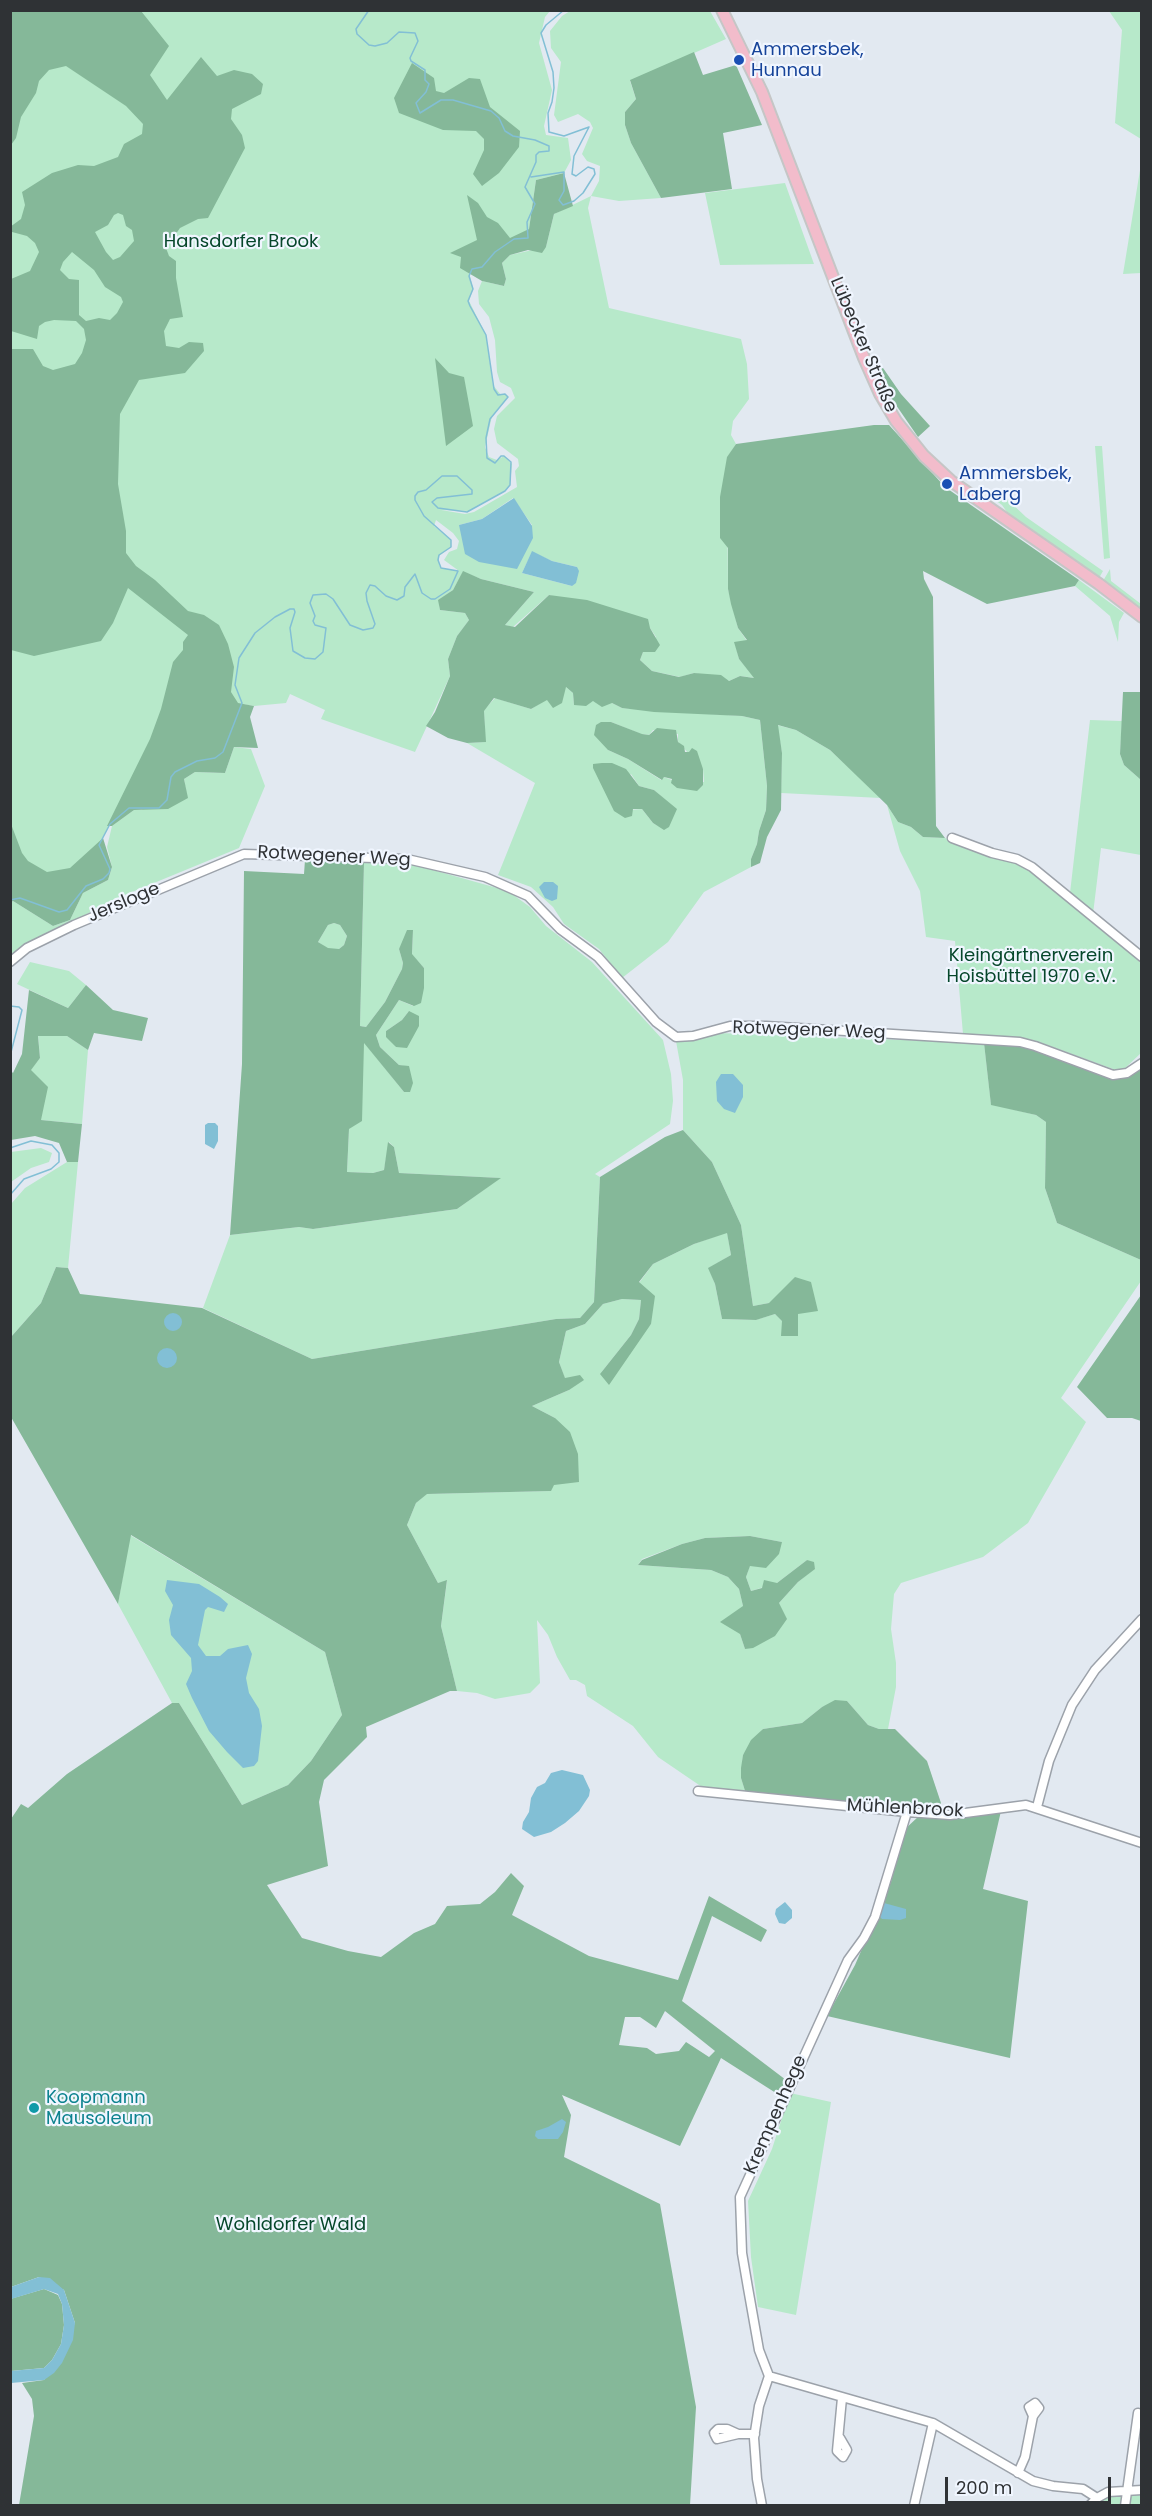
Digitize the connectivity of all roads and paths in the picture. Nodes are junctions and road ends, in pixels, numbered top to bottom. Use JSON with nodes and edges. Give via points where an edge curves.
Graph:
{"nodes":[{"id":1,"x":722,"y":10,"type":"edge"},
{"id":2,"x":1142,"y":617,"type":"edge"},
{"id":3,"x":952,"y":838,"type":"dead end"},
{"id":4,"x":244,"y":854,"type":"joint"},
{"id":5,"x":1142,"y":957,"type":"edge"},
{"id":6,"x":10,"y":963,"type":"edge"},
{"id":7,"x":1142,"y":1063,"type":"edge"},
{"id":8,"x":1142,"y":1619,"type":"edge"},
{"id":9,"x":698,"y":1791,"type":"dead end"},
{"id":10,"x":1037,"y":1807,"type":"junction"},
{"id":11,"x":907,"y":1812,"type":"junction"},
{"id":12,"x":1142,"y":1843,"type":"edge"},
{"id":13,"x":769,"y":2376,"type":"junction"},
{"id":14,"x":842,"y":2398,"type":"junction"},
{"id":15,"x":1138,"y":2413,"type":"dead end"},
{"id":16,"x":1033,"y":2416,"type":"dead end"},
{"id":17,"x":933,"y":2423,"type":"junction"},
{"id":18,"x":738,"y":2434,"type":"dead end"},
{"id":19,"x":755,"y":2434,"type":"junction"},
{"id":20,"x":840,"y":2438,"type":"dead end"},
{"id":21,"x":1018,"y":2473,"type":"junction"},
{"id":22,"x":1127,"y":2490,"type":"junction"},
{"id":23,"x":1142,"y":2490,"type":"edge"},
{"id":24,"x":1097,"y":2498,"type":"junction"},
{"id":25,"x":762,"y":2505,"type":"edge"},
{"id":26,"x":914,"y":2505,"type":"edge"},
{"id":27,"x":1089,"y":2505,"type":"edge"},
{"id":28,"x":1125,"y":2505,"type":"edge"}],
"edges":[{"from":1,"to":2,"type":"main road","name":"Lübecker Straße","via":[[760,86],[866,361],[896,421],[924,456],[951,481]]},
{"from":3,"to":5,"type":"street","via":[[1032,867]]},
{"from":4,"to":6,"type":"street","name":"Jersloge","via":[[74,925],[27,948]]},
{"from":4,"to":7,"type":"street","name":"Rotwegener Weg","via":[[417,860],[513,888],[528,896],[561,929],[598,957],[656,1022],[676,1037],[730,1026],[766,1026],[1020,1042],[1113,1075],[1127,1073]]},
{"from":8,"to":10,"type":"street","via":[[1095,1670],[1072,1705],[1049,1761]]},
{"from":9,"to":11,"type":"street","name":"Mühlenbrook"},
{"from":10,"to":11,"type":"street","name":"Mühlenbrook","via":[[1007,1806],[950,1815]]},
{"from":10,"to":12,"type":"street","name":"Mühlenbrook"},
{"from":11,"to":13,"type":"street","name":"Krempenhege","via":[[875,1917],[848,1960],[740,2197],[742,2253],[759,2350]]},
{"from":13,"to":14,"type":"street"},
{"from":13,"to":19,"type":"street","via":[[762,2392]]},
{"from":14,"to":17,"type":"street"},
{"from":14,"to":20,"type":"street"},
{"from":15,"to":22,"type":"street"},
{"from":16,"to":21,"type":"street"},
{"from":17,"to":21,"type":"street"},
{"from":17,"to":26,"type":"street"},
{"from":18,"to":19,"type":"street"},
{"from":19,"to":25,"type":"street"},
{"from":21,"to":24,"type":"street","via":[[1053,2486],[1083,2489]]},
{"from":22,"to":23,"type":"street"},
{"from":22,"to":24,"type":"street"},
{"from":22,"to":28,"type":"street"},
{"from":24,"to":27,"type":"street"}]}
